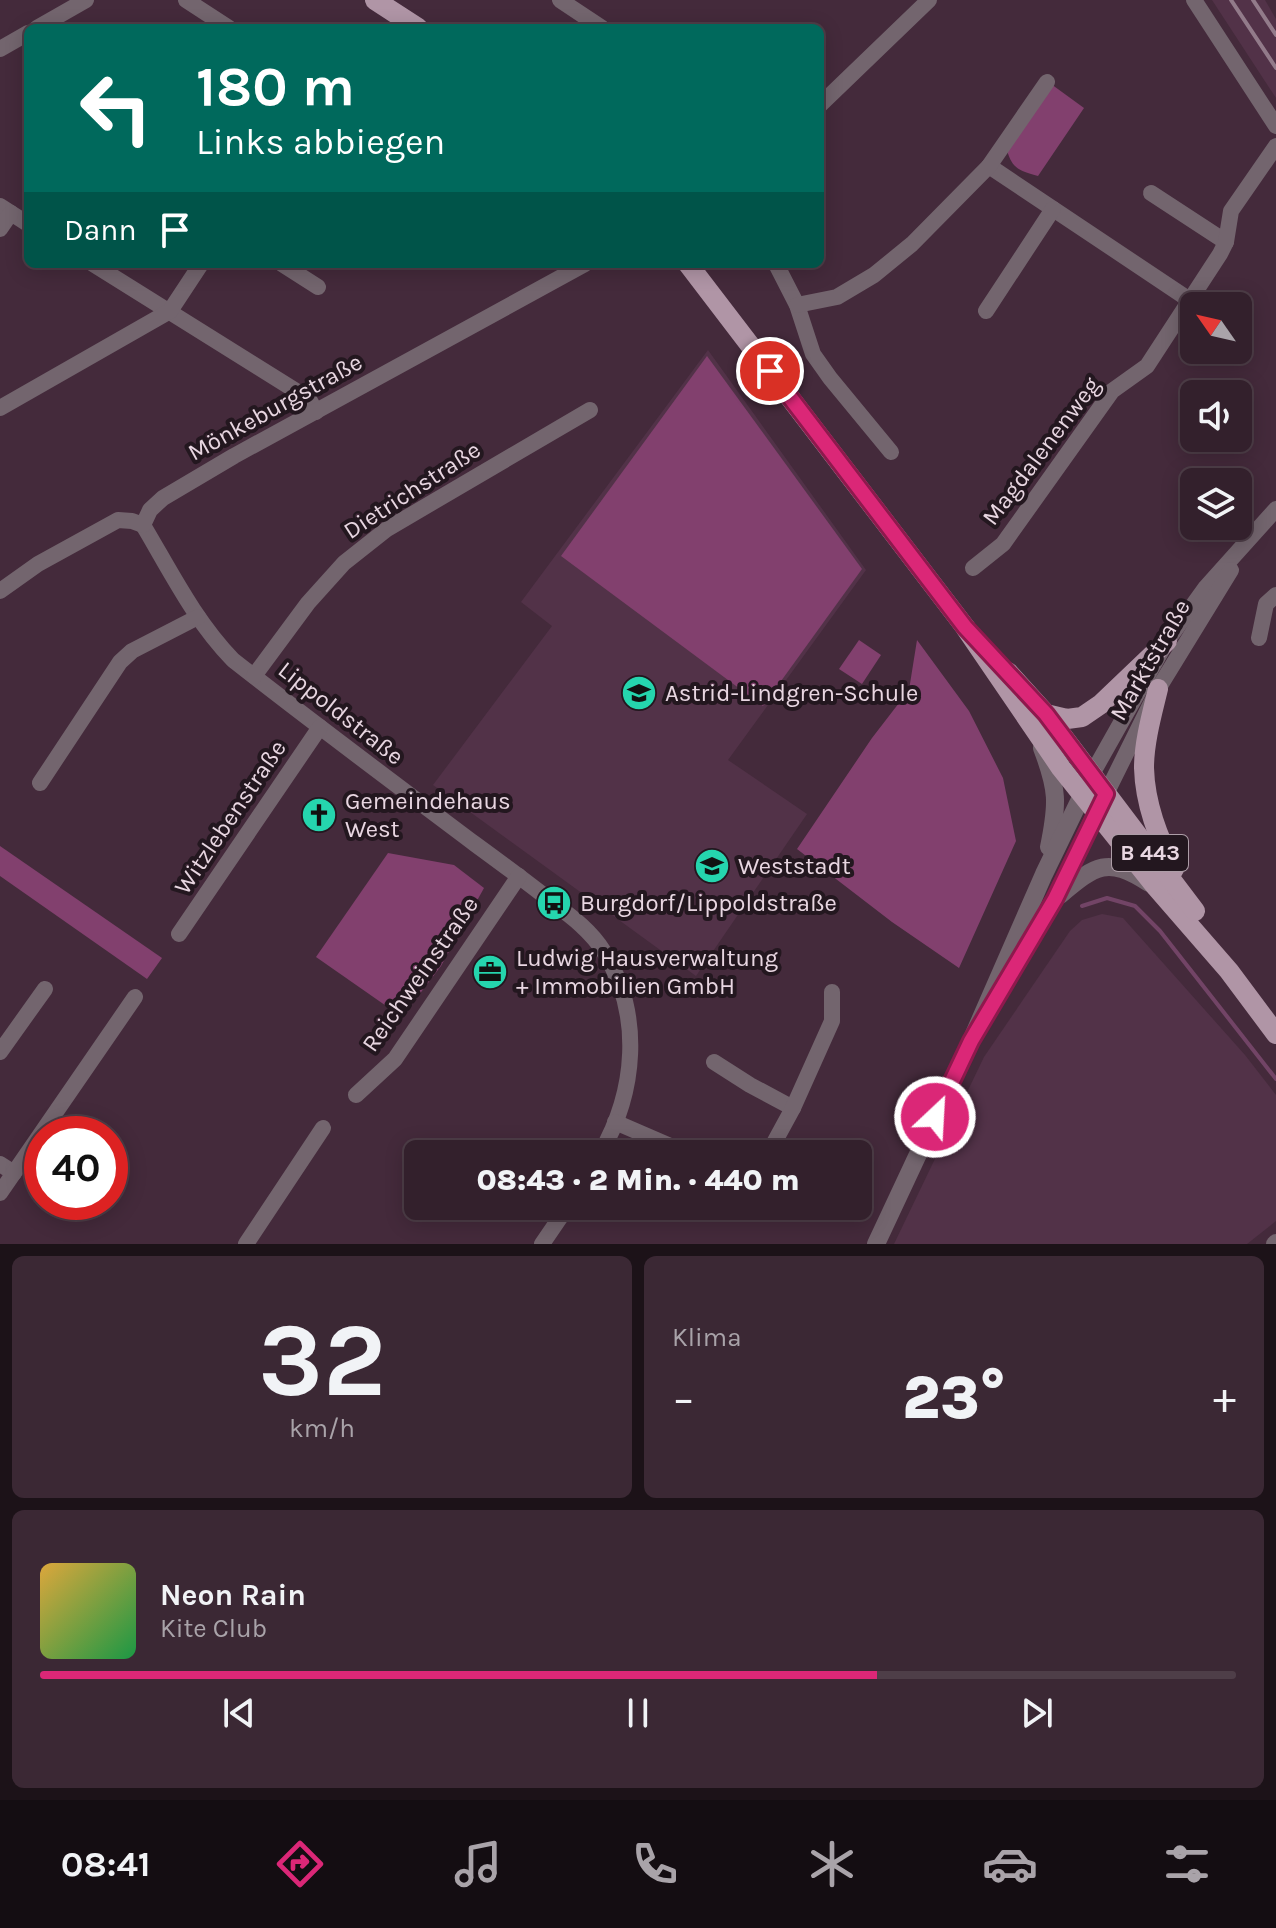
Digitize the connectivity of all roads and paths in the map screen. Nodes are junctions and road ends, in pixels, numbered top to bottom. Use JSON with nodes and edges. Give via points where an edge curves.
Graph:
{"nodes":[{"id":1,"x":86,"y":0,"type":"edge"},
{"id":2,"x":186,"y":0,"type":"edge"},
{"id":3,"x":375,"y":0,"type":"edge"},
{"id":4,"x":560,"y":0,"type":"edge"},
{"id":5,"x":929,"y":0,"type":"edge"},
{"id":6,"x":1194,"y":0,"type":"edge"},
{"id":7,"x":44,"y":24,"type":"edge"},
{"id":8,"x":223,"y":24,"type":"edge"},
{"id":9,"x":412,"y":24,"type":"edge"},
{"id":10,"x":596,"y":24,"type":"edge"},
{"id":11,"x":24,"y":35,"type":"edge"},
{"id":12,"x":0,"y":49,"type":"edge"},
{"id":13,"x":1047,"y":82,"type":"dead end"},
{"id":14,"x":824,"y":101,"type":"edge"},
{"id":15,"x":1276,"y":126,"type":"edge"},
{"id":16,"x":1276,"y":146,"type":"edge"},
{"id":17,"x":989,"y":166,"type":"junction"},
{"id":18,"x":1151,"y":193,"type":"dead end"},
{"id":19,"x":1053,"y":209,"type":"junction"},
{"id":20,"x":5,"y":210,"type":"edge"},
{"id":21,"x":24,"y":222,"type":"edge"},
{"id":22,"x":0,"y":229,"type":"edge"},
{"id":23,"x":1226,"y":242,"type":"junction"},
{"id":24,"x":100,"y":268,"type":"edge"},
{"id":25,"x":198,"y":268,"type":"edge"},
{"id":26,"x":288,"y":268,"type":"edge"},
{"id":27,"x":577,"y":268,"type":"edge"},
{"id":28,"x":691,"y":268,"type":"edge"},
{"id":29,"x":778,"y":268,"type":"edge"},
{"id":30,"x":318,"y":287,"type":"dead end"},
{"id":31,"x":1196,"y":292,"type":"edge"},
{"id":32,"x":1180,"y":294,"type":"edge"},
{"id":33,"x":797,"y":305,"type":"junction"},
{"id":34,"x":170,"y":311,"type":"junction"},
{"id":35,"x":986,"y":311,"type":"dead end"},
{"id":36,"x":1180,"y":317,"type":"edge"},
{"id":37,"x":0,"y":408,"type":"edge"},
{"id":38,"x":590,"y":410,"type":"dead end"},
{"id":39,"x":316,"y":412,"type":"junction"},
{"id":40,"x":891,"y":452,"type":"dead end"},
{"id":41,"x":1276,"y":509,"type":"edge"},
{"id":42,"x":143,"y":525,"type":"junction"},
{"id":43,"x":1253,"y":535,"type":"junction"},
{"id":44,"x":973,"y":568,"type":"dead end"},
{"id":45,"x":0,"y":591,"type":"edge"},
{"id":46,"x":1276,"y":595,"type":"edge"},
{"id":47,"x":198,"y":617,"type":"junction"},
{"id":48,"x":965,"y":627,"type":"junction"},
{"id":49,"x":1259,"y":638,"type":"dead end"},
{"id":50,"x":1167,"y":641,"type":"junction"},
{"id":51,"x":254,"y":676,"type":"junction"},
{"id":52,"x":1158,"y":689,"type":"junction"},
{"id":53,"x":1046,"y":714,"type":"junction"},
{"id":54,"x":320,"y":727,"type":"junction"},
{"id":55,"x":1037,"y":734,"type":"junction"},
{"id":56,"x":1092,"y":774,"type":"junction"},
{"id":57,"x":40,"y":783,"type":"dead end"},
{"id":58,"x":1106,"y":794,"type":"junction"},
{"id":59,"x":1082,"y":795,"type":"junction"},
{"id":60,"x":1096,"y":813,"type":"junction"},
{"id":61,"x":1044,"y":874,"type":"junction"},
{"id":62,"x":519,"y":876,"type":"junction"},
{"id":63,"x":1156,"y":887,"type":"junction"},
{"id":64,"x":1055,"y":899,"type":"junction"},
{"id":65,"x":1195,"y":911,"type":"junction"},
{"id":66,"x":179,"y":934,"type":"dead end"},
{"id":67,"x":1229,"y":971,"type":"junction"},
{"id":68,"x":45,"y":989,"type":"dead end"},
{"id":69,"x":832,"y":992,"type":"dead end"},
{"id":70,"x":135,"y":997,"type":"dead end"},
{"id":71,"x":1276,"y":1034,"type":"edge"},
{"id":72,"x":971,"y":1041,"type":"junction"},
{"id":73,"x":0,"y":1052,"type":"edge"},
{"id":74,"x":714,"y":1062,"type":"dead end"},
{"id":75,"x":356,"y":1095,"type":"dead end"},
{"id":76,"x":793,"y":1108,"type":"junction"},
{"id":77,"x":615,"y":1122,"type":"junction"},
{"id":78,"x":323,"y":1128,"type":"dead end"},
{"id":79,"x":607,"y":1140,"type":"edge"},
{"id":80,"x":657,"y":1140,"type":"edge"},
{"id":81,"x":776,"y":1140,"type":"edge"},
{"id":82,"x":7,"y":1168,"type":"edge"},
{"id":83,"x":0,"y":1193,"type":"edge"},
{"id":84,"x":558,"y":1220,"type":"edge"},
{"id":85,"x":246,"y":1244,"type":"edge"},
{"id":86,"x":542,"y":1244,"type":"edge"},
{"id":87,"x":876,"y":1244,"type":"edge"}],
"edges":[{"from":1,"to":7,"type":"street"},
{"from":2,"to":8,"type":"street"},
{"from":3,"to":9,"type":"main road"},
{"from":4,"to":10,"type":"street"},
{"from":5,"to":14,"type":"street"},
{"from":6,"to":15,"type":"street"},
{"from":11,"to":12,"type":"street"},
{"from":13,"to":17,"type":"street"},
{"from":16,"to":23,"type":"street","name":"Magdalenenweg","via":[[1231,211]]},
{"from":17,"to":19,"type":"street"},
{"from":17,"to":33,"type":"street","via":[[874,275],[837,297]]},
{"from":18,"to":23,"type":"street"},
{"from":19,"to":32,"type":"street"},
{"from":19,"to":35,"type":"street"},
{"from":20,"to":21,"type":"street"},
{"from":20,"to":22,"type":"street"},
{"from":23,"to":31,"type":"street","name":"Magdalenenweg"},
{"from":24,"to":34,"type":"street"},
{"from":25,"to":34,"type":"street"},
{"from":26,"to":30,"type":"street"},
{"from":27,"to":39,"type":"street","name":"Mönkeburgstraße"},
{"from":28,"to":48,"type":"main road","number":"B 443"},
{"from":29,"to":33,"type":"street"},
{"from":33,"to":40,"type":"street","via":[[813,354]]},
{"from":34,"to":37,"type":"street"},
{"from":34,"to":39,"type":"street","via":[[309,399]]},
{"from":36,"to":44,"type":"street","name":"Magdalenenweg","via":[[1147,366],[1112,391],[1003,544]]},
{"from":38,"to":51,"type":"street","name":"Dietrichstraße","via":[[387,529],[344,563]]},
{"from":39,"to":42,"type":"street","name":"Mönkeburgstraße","via":[[163,498]]},
{"from":41,"to":43,"type":"street","name":"Marktstraße"},
{"from":42,"to":45,"type":"street","via":[[118,520]]},
{"from":42,"to":47,"type":"street","name":"Lippoldstraße"},
{"from":43,"to":50,"type":"street","name":"Marktstraße"},
{"from":43,"to":52,"type":"street","name":"Marktstraße"},
{"from":46,"to":49,"type":"street","via":[[1266,604]]},
{"from":47,"to":51,"type":"street","name":"Lippoldstraße","via":[[213,639]]},
{"from":47,"to":57,"type":"street","via":[[120,662]]},
{"from":48,"to":53,"type":"main road","number":"B 443"},
{"from":48,"to":55,"type":"main road","number":"B 443"},
{"from":50,"to":53,"type":"main road","via":[[1082,717]]},
{"from":50,"to":56,"type":"street","name":"Marktstraße"},
{"from":51,"to":54,"type":"street","name":"Lippoldstraße"},
{"from":52,"to":58,"type":"street","name":"Marktstraße"},
{"from":52,"to":65,"type":"main road","via":[[1144,767],[1150,809]]},
{"from":53,"to":56,"type":"main road","number":"B 443"},
{"from":54,"to":62,"type":"street","name":"Lippoldstraße"},
{"from":54,"to":66,"type":"street","name":"Witzlebenstraße"},
{"from":55,"to":59,"type":"main road","number":"B 443"},
{"from":55,"to":61,"type":"street","via":[[1055,790]]},
{"from":56,"to":58,"type":"main road","number":"B 443"},
{"from":56,"to":59,"type":"street"},
{"from":58,"to":60,"type":"street","name":"Marktstraße"},
{"from":58,"to":65,"type":"main road","number":"B 443"},
{"from":59,"to":60,"type":"main road","number":"B 443"},
{"from":59,"to":61,"type":"street"},
{"from":60,"to":63,"type":"main road","number":"B 443"},
{"from":60,"to":64,"type":"street","name":"Marktstraße"},
{"from":61,"to":72,"type":"street"},
{"from":62,"to":75,"type":"street","name":"Reichweinstraße","via":[[395,1059]]},
{"from":62,"to":77,"type":"street","name":"Lippoldstraße","via":[[594,938],[622,989],[630,1028],[630,1069]]},
{"from":63,"to":64,"type":"street","via":[[1129,871],[1105,867],[1088,872]]},
{"from":63,"to":67,"type":"main road","number":"B 443"},
{"from":64,"to":72,"type":"street"},
{"from":65,"to":67,"type":"main road","number":"B 443"},
{"from":67,"to":71,"type":"main road","number":"B 443"},
{"from":68,"to":73,"type":"street"},
{"from":69,"to":76,"type":"street","via":[[832,1021]]},
{"from":70,"to":82,"type":"street"},
{"from":72,"to":87,"type":"street"},
{"from":74,"to":76,"type":"street"},
{"from":76,"to":81,"type":"street"},
{"from":77,"to":79,"type":"street","name":"Lippoldstraße"},
{"from":77,"to":80,"type":"street"},
{"from":78,"to":85,"type":"street"},
{"from":82,"to":83,"type":"street"},
{"from":84,"to":86,"type":"street"}]}
